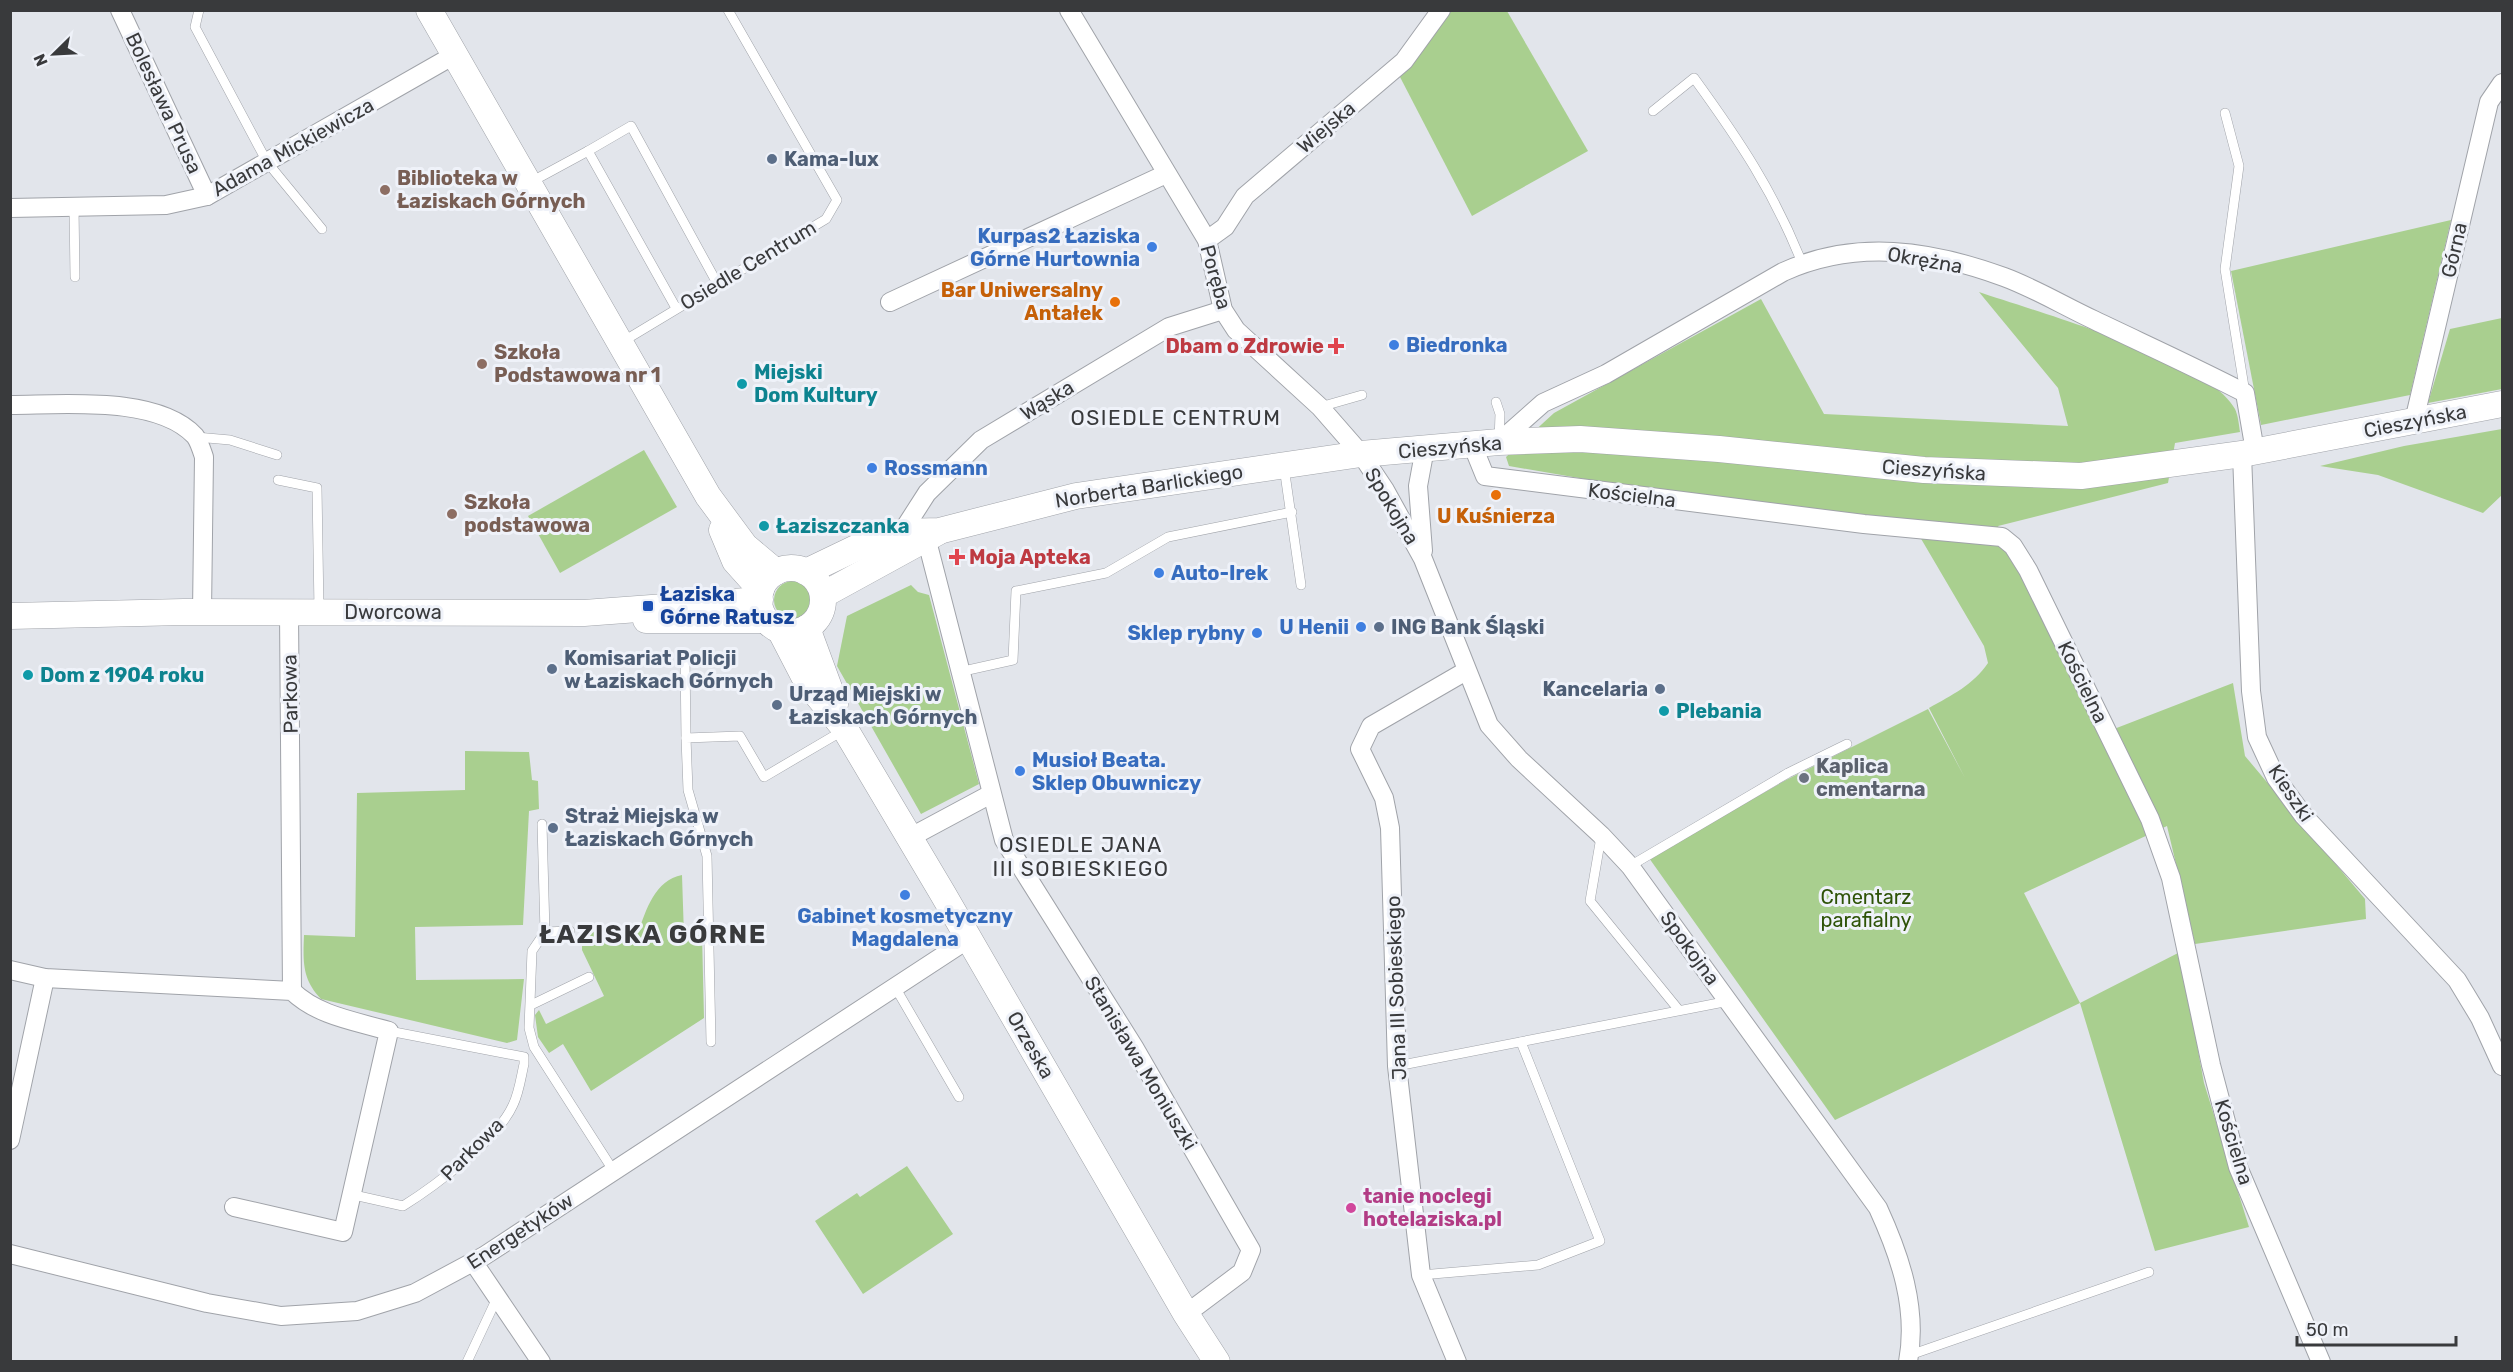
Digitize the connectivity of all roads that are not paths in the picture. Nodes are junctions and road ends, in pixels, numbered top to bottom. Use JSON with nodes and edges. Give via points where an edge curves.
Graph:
{"nodes":[{"id":1,"x":120,"y":10,"type":"edge"},
{"id":2,"x":199,"y":10,"type":"edge"},
{"id":3,"x":728,"y":10,"type":"edge"},
{"id":4,"x":1069,"y":10,"type":"edge"},
{"id":5,"x":1441,"y":10,"type":"edge"},
{"id":6,"x":435,"y":12,"type":"edge"},
{"id":7,"x":456,"y":54,"type":"junction"},
{"id":8,"x":2502,"y":83,"type":"edge"},
{"id":9,"x":1653,"y":111,"type":"dead end"},
{"id":10,"x":2225,"y":113,"type":"dead end"},
{"id":11,"x":588,"y":151,"type":"junction"},
{"id":12,"x":267,"y":162,"type":"junction"},
{"id":13,"x":1166,"y":174,"type":"junction"},
{"id":14,"x":529,"y":183,"type":"junction"},
{"id":15,"x":207,"y":196,"type":"junction"},
{"id":16,"x":74,"y":207,"type":"junction"},
{"id":17,"x":10,"y":208,"type":"edge"},
{"id":18,"x":322,"y":229,"type":"dead end"},
{"id":19,"x":1208,"y":240,"type":"junction"},
{"id":20,"x":1802,"y":263,"type":"junction"},
{"id":21,"x":75,"y":277,"type":"dead end"},
{"id":22,"x":717,"y":284,"type":"junction"},
{"id":23,"x":890,"y":302,"type":"dead end"},
{"id":24,"x":676,"y":308,"type":"junction"},
{"id":25,"x":1223,"y":310,"type":"junction"},
{"id":26,"x":620,"y":343,"type":"junction"},
{"id":27,"x":2245,"y":393,"type":"junction"},
{"id":28,"x":1362,"y":395,"type":"dead end"},
{"id":29,"x":1496,"y":402,"type":"dead end"},
{"id":30,"x":2502,"y":404,"type":"edge"},
{"id":31,"x":10,"y":405,"type":"edge"},
{"id":32,"x":1320,"y":407,"type":"junction"},
{"id":33,"x":2414,"y":421,"type":"junction"},
{"id":34,"x":196,"y":437,"type":"junction"},
{"id":35,"x":1499,"y":442,"type":"junction"},
{"id":36,"x":1472,"y":444,"type":"junction"},
{"id":37,"x":1425,"y":448,"type":"junction"},
{"id":38,"x":2248,"y":453,"type":"junction"},
{"id":39,"x":277,"y":454,"type":"dead end"},
{"id":40,"x":1361,"y":454,"type":"junction"},
{"id":41,"x":1284,"y":464,"type":"junction"},
{"id":42,"x":278,"y":480,"type":"dead end"},
{"id":43,"x":708,"y":496,"type":"junction"},
{"id":44,"x":1292,"y":512,"type":"junction"},
{"id":45,"x":902,"y":532,"type":"junction"},
{"id":46,"x":933,"y":536,"type":"junction"},
{"id":47,"x":1423,"y":559,"type":"junction"},
{"id":48,"x":735,"y":561,"type":"junction"},
{"id":49,"x":806,"y":572,"type":"junction"},
{"id":50,"x":1301,"y":585,"type":"dead end"},
{"id":51,"x":823,"y":594,"type":"junction"},
{"id":52,"x":715,"y":602,"type":"junction"},
{"id":53,"x":769,"y":602,"type":"junction"},
{"id":54,"x":202,"y":612,"type":"junction"},
{"id":55,"x":289,"y":612,"type":"junction"},
{"id":56,"x":319,"y":612,"type":"junction"},
{"id":57,"x":584,"y":613,"type":"junction"},
{"id":58,"x":10,"y":616,"type":"edge"},
{"id":59,"x":807,"y":628,"type":"junction"},
{"id":60,"x":685,"y":657,"type":"dead end"},
{"id":61,"x":1466,"y":671,"type":"junction"},
{"id":62,"x":959,"y":672,"type":"junction"},
{"id":63,"x":845,"y":729,"type":"junction"},
{"id":64,"x":686,"y":738,"type":"junction"},
{"id":65,"x":1847,"y":744,"type":"dead end"},
{"id":66,"x":991,"y":794,"type":"junction"},
{"id":67,"x":542,"y":824,"type":"dead end"},
{"id":68,"x":1601,"y":835,"type":"junction"},
{"id":69,"x":909,"y":838,"type":"junction"},
{"id":70,"x":1630,"y":866,"type":"junction"},
{"id":71,"x":545,"y":932,"type":"junction"},
{"id":72,"x":570,"y":932,"type":"dead end"},
{"id":73,"x":970,"y":939,"type":"junction"},
{"id":74,"x":10,"y":970,"type":"edge"},
{"id":75,"x":589,"y":976,"type":"dead end"},
{"id":76,"x":45,"y":978,"type":"junction"},
{"id":77,"x":895,"y":987,"type":"junction"},
{"id":78,"x":292,"y":991,"type":"junction"},
{"id":79,"x":1729,"y":1001,"type":"junction"},
{"id":80,"x":531,"y":1005,"type":"junction"},
{"id":81,"x":1678,"y":1009,"type":"junction"},
{"id":82,"x":389,"y":1031,"type":"junction"},
{"id":83,"x":711,"y":1042,"type":"dead end"},
{"id":84,"x":1521,"y":1042,"type":"junction"},
{"id":85,"x":1397,"y":1066,"type":"junction"},
{"id":86,"x":2502,"y":1066,"type":"edge"},
{"id":87,"x":959,"y":1097,"type":"dead end"},
{"id":88,"x":10,"y":1140,"type":"edge"},
{"id":89,"x":613,"y":1170,"type":"junction"},
{"id":90,"x":354,"y":1195,"type":"junction"},
{"id":91,"x":234,"y":1207,"type":"dead end"},
{"id":92,"x":10,"y":1254,"type":"edge"},
{"id":93,"x":474,"y":1263,"type":"junction"},
{"id":94,"x":2149,"y":1272,"type":"dead end"},
{"id":95,"x":1421,"y":1275,"type":"junction"},
{"id":96,"x":497,"y":1298,"type":"junction"},
{"id":97,"x":1186,"y":1314,"type":"junction"},
{"id":98,"x":1909,"y":1358,"type":"edge"},
{"id":99,"x":467,"y":1362,"type":"edge"},
{"id":100,"x":541,"y":1362,"type":"edge"},
{"id":101,"x":1217,"y":1362,"type":"edge"},
{"id":102,"x":1456,"y":1362,"type":"edge"},
{"id":103,"x":2321,"y":1362,"type":"edge"}],
"edges":[{"from":1,"to":15,"type":"street","name":"Bolesława Prusa"},
{"from":2,"to":12,"type":"lane","via":[[195,27]]},
{"from":3,"to":22,"type":"lane","name":"Osiedle Centrum","via":[[837,200],[825,219]]},
{"from":4,"to":13,"type":"street","name":"Poręba"},
{"from":5,"to":19,"type":"street","name":"Wiejska","via":[[1404,61],[1245,196],[1225,227]]},
{"from":6,"to":7,"type":"street"},
{"from":7,"to":12,"type":"street","name":"Adama Mickiewicza"},
{"from":7,"to":14,"type":"street"},
{"from":8,"to":33,"type":"street","name":"Górna","via":[[2489,102]]},
{"from":9,"to":20,"type":"lane","via":[[1694,78],[1737,137],[1776,204]]},
{"from":10,"to":27,"type":"lane","via":[[2239,166],[2225,269]]},
{"from":11,"to":14,"type":"lane"},
{"from":11,"to":22,"type":"lane","via":[[631,126]]},
{"from":11,"to":24,"type":"lane"},
{"from":12,"to":15,"type":"street","name":"Adama Mickiewicza"},
{"from":12,"to":18,"type":"lane"},
{"from":13,"to":19,"type":"street","name":"Poręba"},
{"from":13,"to":23,"type":"street"},
{"from":14,"to":26,"type":"street"},
{"from":15,"to":16,"type":"street","name":"Adama Mickiewicza","via":[[166,206]]},
{"from":16,"to":17,"type":"street","name":"Adama Mickiewicza"},
{"from":16,"to":21,"type":"lane"},
{"from":19,"to":25,"type":"street","name":"Poręba"},
{"from":20,"to":27,"type":"street","name":"Okrężna","via":[[1852,251],[1904,252],[2004,277]]},
{"from":20,"to":35,"type":"street","name":"Okrężna","via":[[1606,374],[1544,403]]},
{"from":22,"to":24,"type":"lane","name":"Osiedle Centrum"},
{"from":24,"to":26,"type":"lane","name":"Osiedle Centrum"},
{"from":25,"to":32,"type":"street","name":"Poręba","via":[[1236,330]]},
{"from":25,"to":45,"type":"street","name":"Wąska","via":[[1169,327],[981,440],[927,493]]},
{"from":26,"to":43,"type":"street"},
{"from":27,"to":38,"type":"street"},
{"from":28,"to":32,"type":"lane"},
{"from":29,"to":35,"type":"lane","via":[[1500,414]]},
{"from":30,"to":33,"type":"street","name":"Cieszyńska"},
{"from":31,"to":34,"type":"street","via":[[126,405],[163,416]]},
{"from":32,"to":40,"type":"street","name":"Poręba"},
{"from":33,"to":38,"type":"street","name":"Cieszyńska"},
{"from":34,"to":39,"type":"lane","via":[[230,440]]},
{"from":34,"to":54,"type":"street","via":[[204,457]]},
{"from":35,"to":36,"type":"street","name":"Cieszyńska"},
{"from":35,"to":38,"type":"street","name":"Cieszyńska","via":[[1603,441],[2021,476],[2081,476]]},
{"from":36,"to":37,"type":"street","name":"Cieszyńska"},
{"from":36,"to":103,"type":"street","name":"Kościelna","via":[[1485,476],[1864,524],[2002,537],[2013,546],[2150,819],[2171,879],[2211,1065],[2238,1167]]},
{"from":37,"to":40,"type":"street","name":"Cieszyńska"},
{"from":37,"to":47,"type":"street","name":"Spokojna","via":[[1418,486]]},
{"from":38,"to":86,"type":"street","name":"Kieszki","via":[[2251,691],[2257,737],[2276,778],[2303,815],[2457,980]]},
{"from":40,"to":41,"type":"street","name":"Norberta Barlickiego"},
{"from":40,"to":47,"type":"street","name":"Spokojna"},
{"from":41,"to":44,"type":"lane"},
{"from":41,"to":46,"type":"street","name":"Norberta Barlickiego","via":[[1076,496]]},
{"from":42,"to":56,"type":"lane","via":[[316,488]]},
{"from":43,"to":48,"type":"street"},
{"from":43,"to":53,"type":"street","via":[[745,546]]},
{"from":44,"to":50,"type":"lane"},
{"from":44,"to":62,"type":"lane","via":[[1168,537],[1106,573],[1016,591],[1013,660]]},
{"from":45,"to":46,"type":"street","name":"Norberta Barlickiego"},
{"from":45,"to":49,"type":"street","name":"Norberta Barlickiego"},
{"from":46,"to":51,"type":"street","name":"Norberta Barlickiego"},
{"from":46,"to":62,"type":"street"},
{"from":47,"to":61,"type":"street","name":"Spokojna"},
{"from":48,"to":52,"type":"street","via":[[726,590]]},
{"from":48,"to":53,"type":"street"},
{"from":49,"to":51,"type":"street","via":[[817,581]]},
{"from":49,"to":53,"type":"street","via":[[786,569]]},
{"from":51,"to":59,"type":"street","via":[[820,613]]},
{"from":52,"to":53,"type":"street","name":"Dworcowa"},
{"from":52,"to":57,"type":"street","name":"Dworcowa"},
{"from":53,"to":57,"type":"street","name":"Dworcowa","via":[[625,620]]},
{"from":53,"to":59,"type":"street","via":[[794,632]]},
{"from":53,"to":63,"type":"street","name":"Orzeska","via":[[808,684]]},
{"from":54,"to":55,"type":"street","name":"Dworcowa"},
{"from":54,"to":58,"type":"street","name":"Dworcowa"},
{"from":55,"to":56,"type":"street","name":"Dworcowa"},
{"from":55,"to":78,"type":"street","name":"Parkowa"},
{"from":56,"to":57,"type":"street","name":"Dworcowa"},
{"from":59,"to":63,"type":"street","name":"Orzeska"},
{"from":60,"to":64,"type":"lane"},
{"from":61,"to":68,"type":"street","name":"Spokojna","via":[[1489,725],[1519,759]]},
{"from":61,"to":85,"type":"street","name":"Jana III Sobieskiego","via":[[1371,726],[1360,749],[1384,798],[1390,828]]},
{"from":62,"to":66,"type":"street"},
{"from":63,"to":64,"type":"lane","via":[[764,777],[740,736]]},
{"from":63,"to":69,"type":"street","name":"Orzeska"},
{"from":64,"to":83,"type":"lane","via":[[688,790],[707,856]]},
{"from":65,"to":70,"type":"lane","via":[[1788,773]]},
{"from":66,"to":69,"type":"street"},
{"from":66,"to":97,"type":"street","name":"Stanisława Moniuszki","via":[[1004,840],[1017,864],[1134,1047],[1251,1250],[1242,1272]]},
{"from":67,"to":71,"type":"lane"},
{"from":68,"to":70,"type":"street","name":"Spokojna"},
{"from":68,"to":81,"type":"lane","via":[[1590,900]]},
{"from":69,"to":73,"type":"street","name":"Orzeska"},
{"from":70,"to":79,"type":"street","name":"Spokojna"},
{"from":71,"to":72,"type":"lane"},
{"from":71,"to":80,"type":"lane","via":[[532,951]]},
{"from":73,"to":77,"type":"street","name":"Energetyków"},
{"from":73,"to":97,"type":"street","name":"Orzeska"},
{"from":74,"to":76,"type":"street"},
{"from":75,"to":80,"type":"lane"},
{"from":76,"to":78,"type":"street"},
{"from":76,"to":88,"type":"street"},
{"from":77,"to":87,"type":"lane"},
{"from":77,"to":89,"type":"street","name":"Energetyków"},
{"from":78,"to":82,"type":"street","name":"Parkowa","via":[[320,1010]]},
{"from":79,"to":81,"type":"lane"},
{"from":79,"to":98,"type":"street","name":"Spokojna","via":[[1878,1208],[1894,1243],[1910,1305]]},
{"from":80,"to":89,"type":"lane","via":[[529,1028],[534,1047]]},
{"from":81,"to":84,"type":"lane"},
{"from":82,"to":90,"type":"street"},
{"from":82,"to":90,"type":"lane","name":"Parkowa","via":[[524,1058],[524,1064],[513,1106],[488,1137],[439,1184],[403,1206]]},
{"from":84,"to":85,"type":"lane"},
{"from":84,"to":95,"type":"lane","via":[[1600,1241],[1538,1265]]},
{"from":85,"to":95,"type":"street","name":"Jana III Sobieskiego"},
{"from":89,"to":93,"type":"street","name":"Energetyków"},
{"from":90,"to":91,"type":"street","via":[[344,1232]]},
{"from":92,"to":93,"type":"street","name":"Energetyków","via":[[207,1303],[281,1316],[357,1311],[415,1293]]},
{"from":93,"to":96,"type":"street"},
{"from":94,"to":98,"type":"lane"},
{"from":95,"to":102,"type":"street","name":"Jana III Sobieskiego"},
{"from":96,"to":99,"type":"lane"},
{"from":96,"to":100,"type":"street"},
{"from":97,"to":101,"type":"street","name":"Orzeska"}]}
